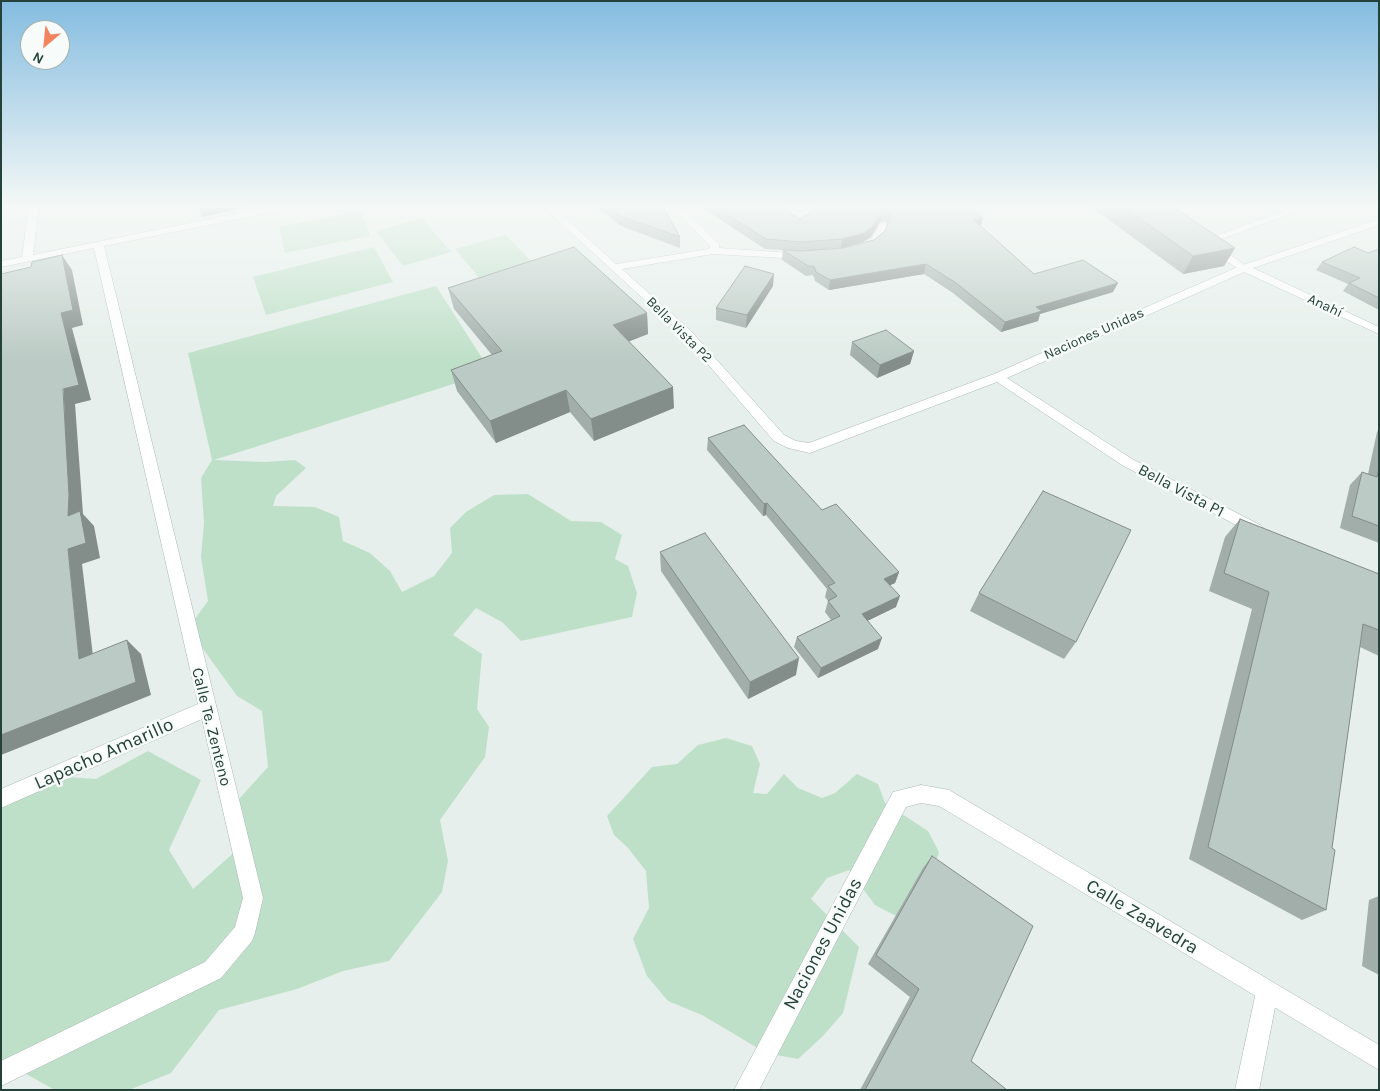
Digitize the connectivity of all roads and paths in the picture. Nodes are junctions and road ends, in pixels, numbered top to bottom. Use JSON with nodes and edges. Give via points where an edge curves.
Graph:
{"nodes":[{"id":1,"x":32,"y":258,"type":"edge"},
{"id":2,"x":101,"y":258,"type":"edge"},
{"id":3,"x":604,"y":258,"type":"edge"},
{"id":4,"x":670,"y":258,"type":"edge"},
{"id":5,"x":1228,"y":258,"type":"edge"},
{"id":6,"x":1274,"y":258,"type":"edge"},
{"id":7,"x":27,"y":259,"type":"joint"},
{"id":8,"x":1,"y":264,"type":"edge"},
{"id":9,"x":614,"y":267,"type":"junction"},
{"id":10,"x":1244,"y":268,"type":"junction"},
{"id":11,"x":1379,"y":331,"type":"edge"},
{"id":12,"x":998,"y":377,"type":"junction"},
{"id":13,"x":810,"y":448,"type":"joint"},
{"id":14,"x":1271,"y":537,"type":"edge"},
{"id":15,"x":206,"y":709,"type":"junction"},
{"id":16,"x":900,"y":799,"type":"joint"},
{"id":17,"x":1,"y":800,"type":"edge"},
{"id":18,"x":1267,"y":992,"type":"junction"},
{"id":19,"x":1379,"y":1058,"type":"edge"},
{"id":20,"x":1,"y":1074,"type":"edge"},
{"id":21,"x":746,"y":1090,"type":"edge"},
{"id":22,"x":1247,"y":1090,"type":"edge"}],
"edges":[{"from":1,"to":7,"type":"street"},
{"from":2,"to":15,"type":"street","name":"Calle Te. Zenteno"},
{"from":3,"to":9,"type":"street","name":"Bella Vista P2"},
{"from":4,"to":9,"type":"street"},
{"from":5,"to":10,"type":"street","name":"Anahí"},
{"from":6,"to":10,"type":"street","name":"Naciones Unidas"},
{"from":7,"to":8,"type":"street"},
{"from":9,"to":13,"type":"street","name":"Bella Vista P2","via":[[686,332],[779,438]]},
{"from":10,"to":11,"type":"street","name":"Anahí"},
{"from":10,"to":12,"type":"street","name":"Naciones Unidas"},
{"from":12,"to":13,"type":"street","name":"Naciones Unidas"},
{"from":12,"to":14,"type":"street","name":"Bella Vista P1","via":[[1127,462]]},
{"from":15,"to":17,"type":"street","name":"Lapacho Amarillo"},
{"from":15,"to":20,"type":"street","name":"Calle Te. Zenteno","via":[[253,898],[244,934],[213,970]]},
{"from":16,"to":18,"type":"street","name":"Calle Zaavedra","via":[[921,794],[942,797]]},
{"from":16,"to":21,"type":"street","name":"Naciones Unidas"},
{"from":18,"to":19,"type":"street","name":"Calle Zaavedra"},
{"from":18,"to":22,"type":"street"}]}
